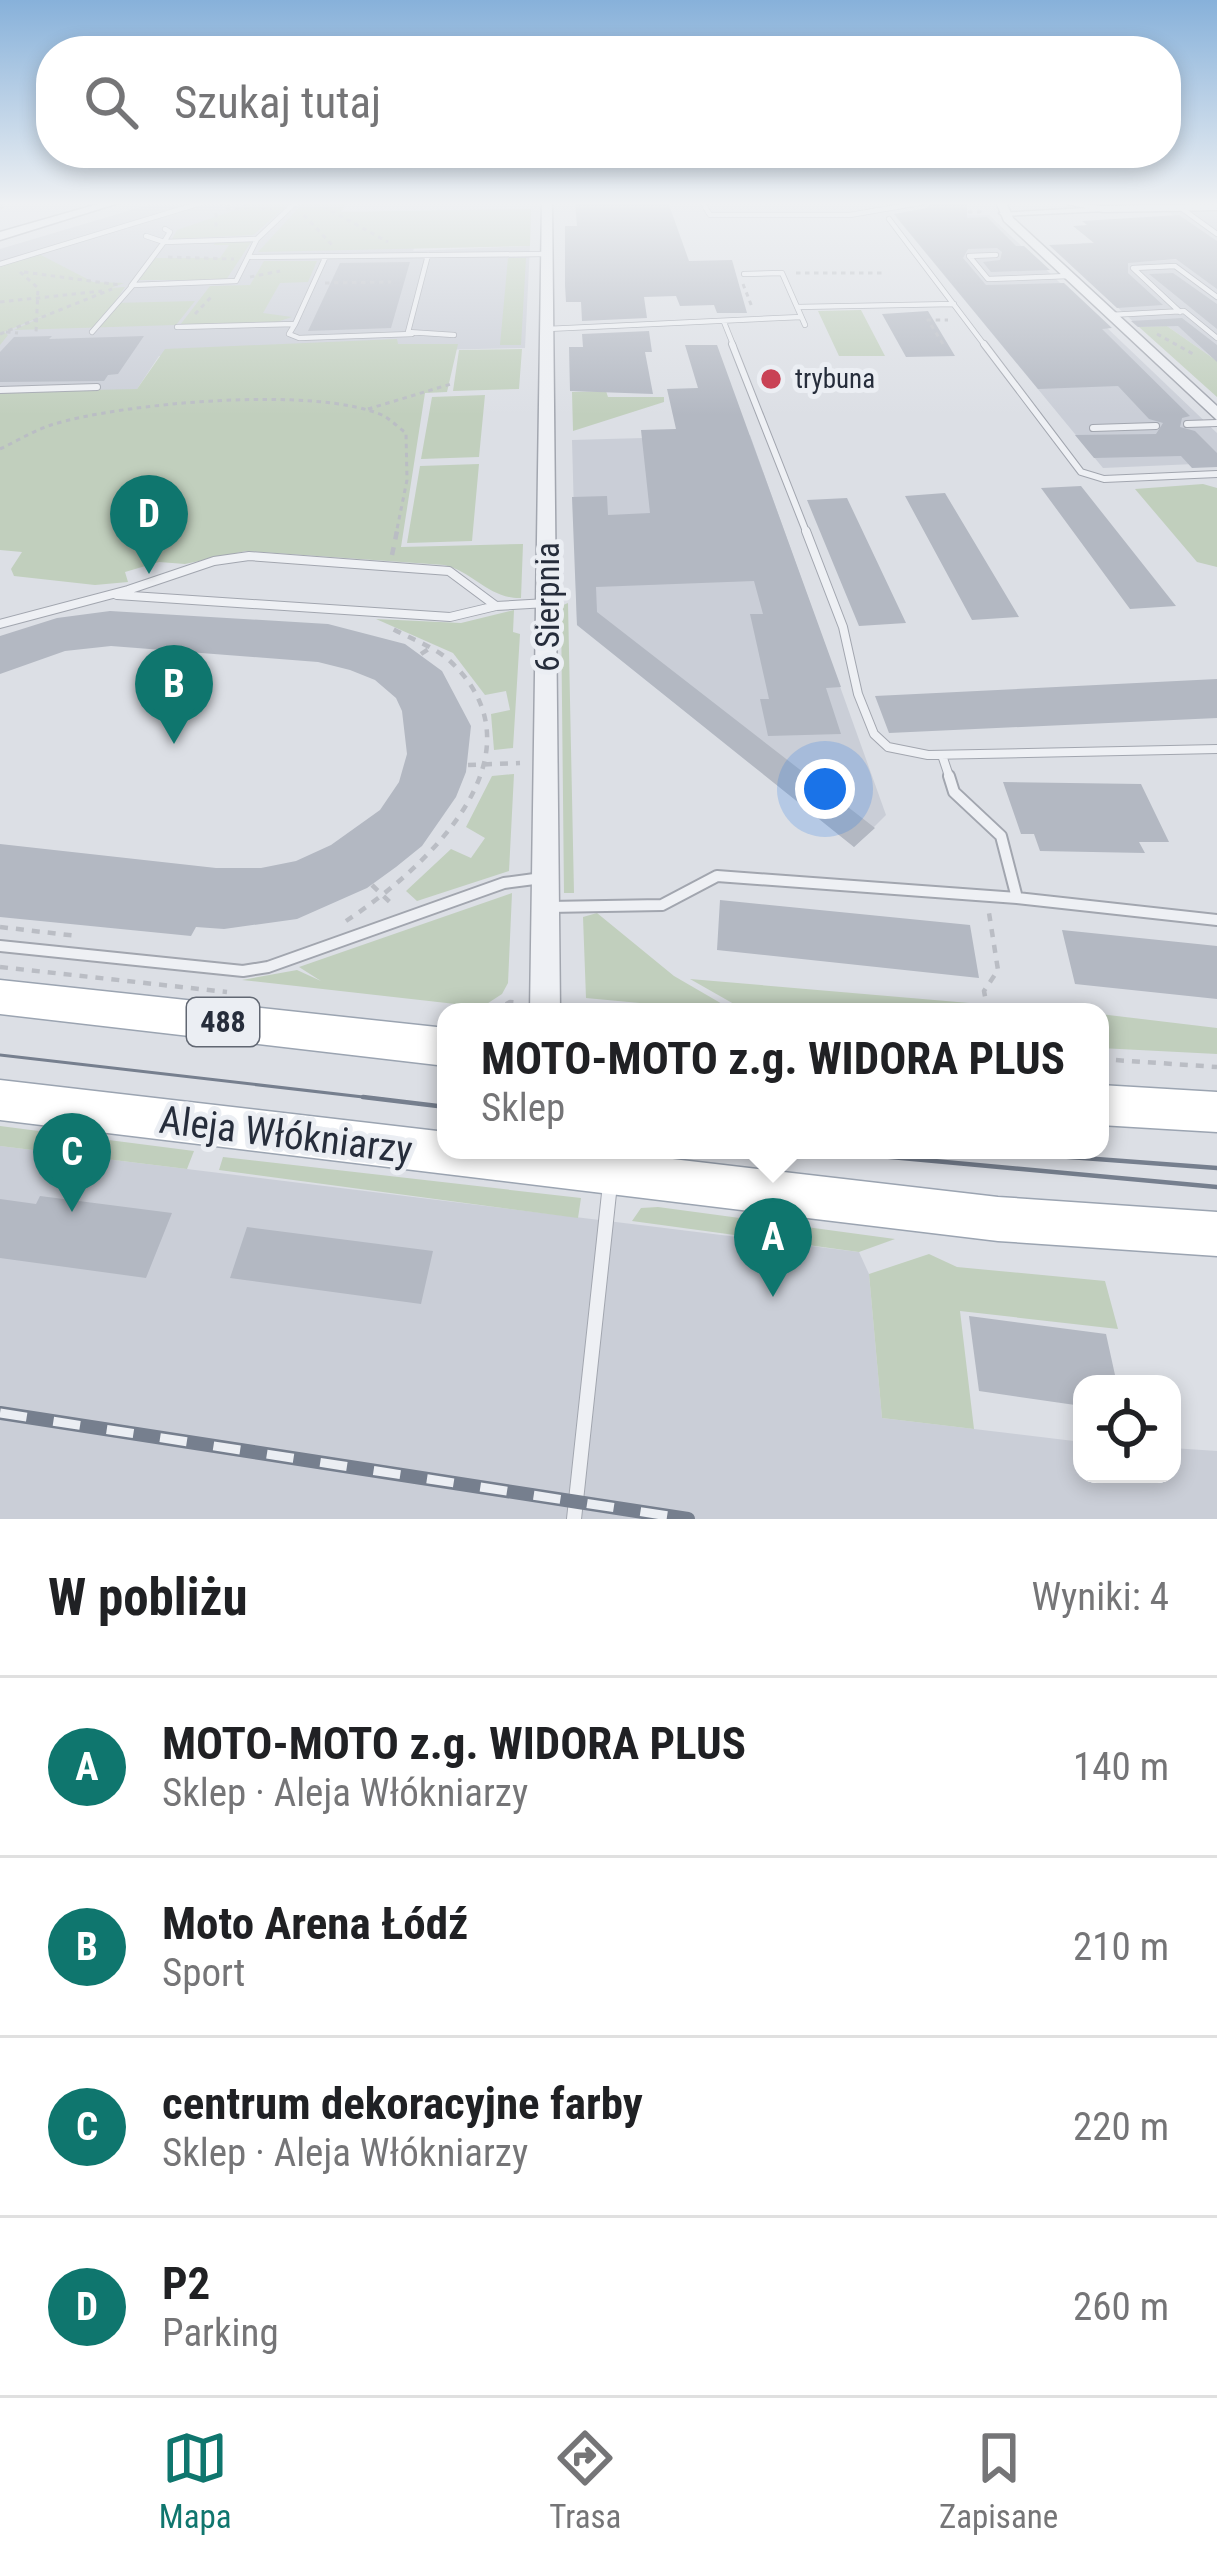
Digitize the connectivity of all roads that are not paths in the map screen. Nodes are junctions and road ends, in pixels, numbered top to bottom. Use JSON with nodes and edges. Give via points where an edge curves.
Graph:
{"nodes":[{"id":1,"x":140,"y":273,"type":"edge"},
{"id":2,"x":241,"y":273,"type":"edge"},
{"id":3,"x":318,"y":273,"type":"edge"},
{"id":4,"x":423,"y":273,"type":"edge"},
{"id":5,"x":546,"y":273,"type":"edge"},
{"id":6,"x":930,"y":273,"type":"edge"},
{"id":7,"x":983,"y":273,"type":"edge"},
{"id":8,"x":1066,"y":273,"type":"edge"},
{"id":9,"x":1138,"y":273,"type":"edge"},
{"id":10,"x":1184,"y":273,"type":"edge"},
{"id":11,"x":744,"y":274,"type":"road end"},
{"id":12,"x":1069,"y":276,"type":"junction"},
{"id":13,"x":131,"y":286,"type":"junction"},
{"id":14,"x":1217,"y":297,"type":"edge"},
{"id":15,"x":953,"y":304,"type":"junction"},
{"id":16,"x":797,"y":308,"type":"junction"},
{"id":17,"x":1180,"y":312,"type":"junction"},
{"id":18,"x":1110,"y":315,"type":"junction"},
{"id":19,"x":722,"y":322,"type":"junction"},
{"id":20,"x":295,"y":323,"type":"junction"},
{"id":21,"x":547,"y":326,"type":"junction"},
{"id":22,"x":180,"y":327,"type":"road end"},
{"id":23,"x":92,"y":332,"type":"dead end"},
{"id":24,"x":728,"y":333,"type":"junction"},
{"id":25,"x":742,"y":333,"type":"dead end"},
{"id":26,"x":412,"y":334,"type":"junction"},
{"id":27,"x":454,"y":335,"type":"dead end"},
{"id":28,"x":1217,"y":338,"type":"edge"},
{"id":29,"x":97,"y":387,"type":"dead end"},
{"id":30,"x":0,"y":390,"type":"edge"},
{"id":31,"x":1217,"y":419,"type":"edge"},
{"id":32,"x":1187,"y":424,"type":"dead end"},
{"id":33,"x":1156,"y":426,"type":"dead end"},
{"id":34,"x":1093,"y":428,"type":"dead end"},
{"id":35,"x":781,"y":431,"type":"dead end"},
{"id":36,"x":766,"y":432,"type":"junction"},
{"id":37,"x":1217,"y":474,"type":"edge"},
{"id":38,"x":111,"y":595,"type":"junction"},
{"id":39,"x":547,"y":603,"type":"junction"},
{"id":40,"x":496,"y":606,"type":"junction"},
{"id":41,"x":0,"y":624,"type":"edge"},
{"id":42,"x":1217,"y":749,"type":"edge"},
{"id":43,"x":942,"y":755,"type":"junction"},
{"id":44,"x":546,"y":877,"type":"junction"},
{"id":45,"x":1017,"y":898,"type":"junction"},
{"id":46,"x":545,"y":907,"type":"junction"},
{"id":47,"x":1217,"y":920,"type":"edge"},
{"id":48,"x":0,"y":946,"type":"edge"},
{"id":49,"x":0,"y":998,"type":"edge"},
{"id":50,"x":544,"y":1003,"type":"edge"},
{"id":51,"x":437,"y":1046,"type":"edge"},
{"id":52,"x":0,"y":1100,"type":"edge"},
{"id":53,"x":1109,"y":1106,"type":"edge"},
{"id":54,"x":1217,"y":1112,"type":"edge"},
{"id":55,"x":437,"y":1153,"type":"edge"},
{"id":56,"x":487,"y":1159,"type":"edge"},
{"id":57,"x":611,"y":1174,"type":"junction"},
{"id":58,"x":1217,"y":1234,"type":"edge"},
{"id":59,"x":574,"y":1519,"type":"edge"}],
"edges":[{"from":1,"to":13,"type":"lane"},
{"from":2,"to":13,"type":"lane","via":[[236,281]]},
{"from":3,"to":20,"type":"lane"},
{"from":4,"to":26,"type":"lane"},
{"from":5,"to":21,"type":"street","name":"6 Sierpnia"},
{"from":6,"to":15,"type":"lane"},
{"from":7,"to":12,"type":"lane"},
{"from":8,"to":12,"type":"street"},
{"from":9,"to":17,"type":"lane"},
{"from":10,"to":14,"type":"lane"},
{"from":11,"to":16,"type":"lane","via":[[782,273]]},
{"from":12,"to":18,"type":"street"},
{"from":13,"to":23,"type":"lane"},
{"from":15,"to":16,"type":"lane"},
{"from":15,"to":37,"type":"lane","via":[[1082,472],[1103,479]]},
{"from":16,"to":19,"type":"lane","via":[[803,322]]},
{"from":17,"to":18,"type":"lane"},
{"from":17,"to":28,"type":"lane"},
{"from":18,"to":31,"type":"street"},
{"from":19,"to":21,"type":"lane"},
{"from":19,"to":24,"type":"lane"},
{"from":20,"to":22,"type":"lane"},
{"from":20,"to":26,"type":"lane","via":[[289,334],[299,338]]},
{"from":21,"to":39,"type":"street","name":"6 Sierpnia"},
{"from":24,"to":25,"type":"lane"},
{"from":24,"to":36,"type":"lane"},
{"from":26,"to":27,"type":"lane"},
{"from":29,"to":30,"type":"lane"},
{"from":31,"to":32,"type":"lane"},
{"from":33,"to":34,"type":"lane"},
{"from":35,"to":36,"type":"lane"},
{"from":36,"to":43,"type":"lane","via":[[843,627],[874,734],[907,753]]},
{"from":38,"to":40,"type":"lane","via":[[450,617]]},
{"from":38,"to":40,"type":"lane","via":[[238,556],[448,571]]},
{"from":38,"to":41,"type":"lane"},
{"from":39,"to":40,"type":"lane"},
{"from":39,"to":44,"type":"street","name":"6 Sierpnia"},
{"from":42,"to":43,"type":"lane"},
{"from":43,"to":45,"type":"lane","via":[[954,792],[1001,836]]},
{"from":44,"to":46,"type":"street","name":"6 Sierpnia"},
{"from":44,"to":48,"type":"lane","via":[[504,884],[268,967]]},
{"from":45,"to":46,"type":"lane","via":[[717,876],[655,905]]},
{"from":45,"to":47,"type":"lane"},
{"from":46,"to":50,"type":"street","name":"6 Sierpnia"},
{"from":49,"to":51,"type":"main road","number":"488"},
{"from":52,"to":55,"type":"main road","name":"Aleja Włókniarzy"},
{"from":53,"to":54,"type":"main road"},
{"from":56,"to":57,"type":"main road","name":"Aleja Włókniarzy"},
{"from":57,"to":58,"type":"main road","name":"Aleja Włókniarzy","via":[[998,1219]]},
{"from":57,"to":59,"type":"lane"}]}
